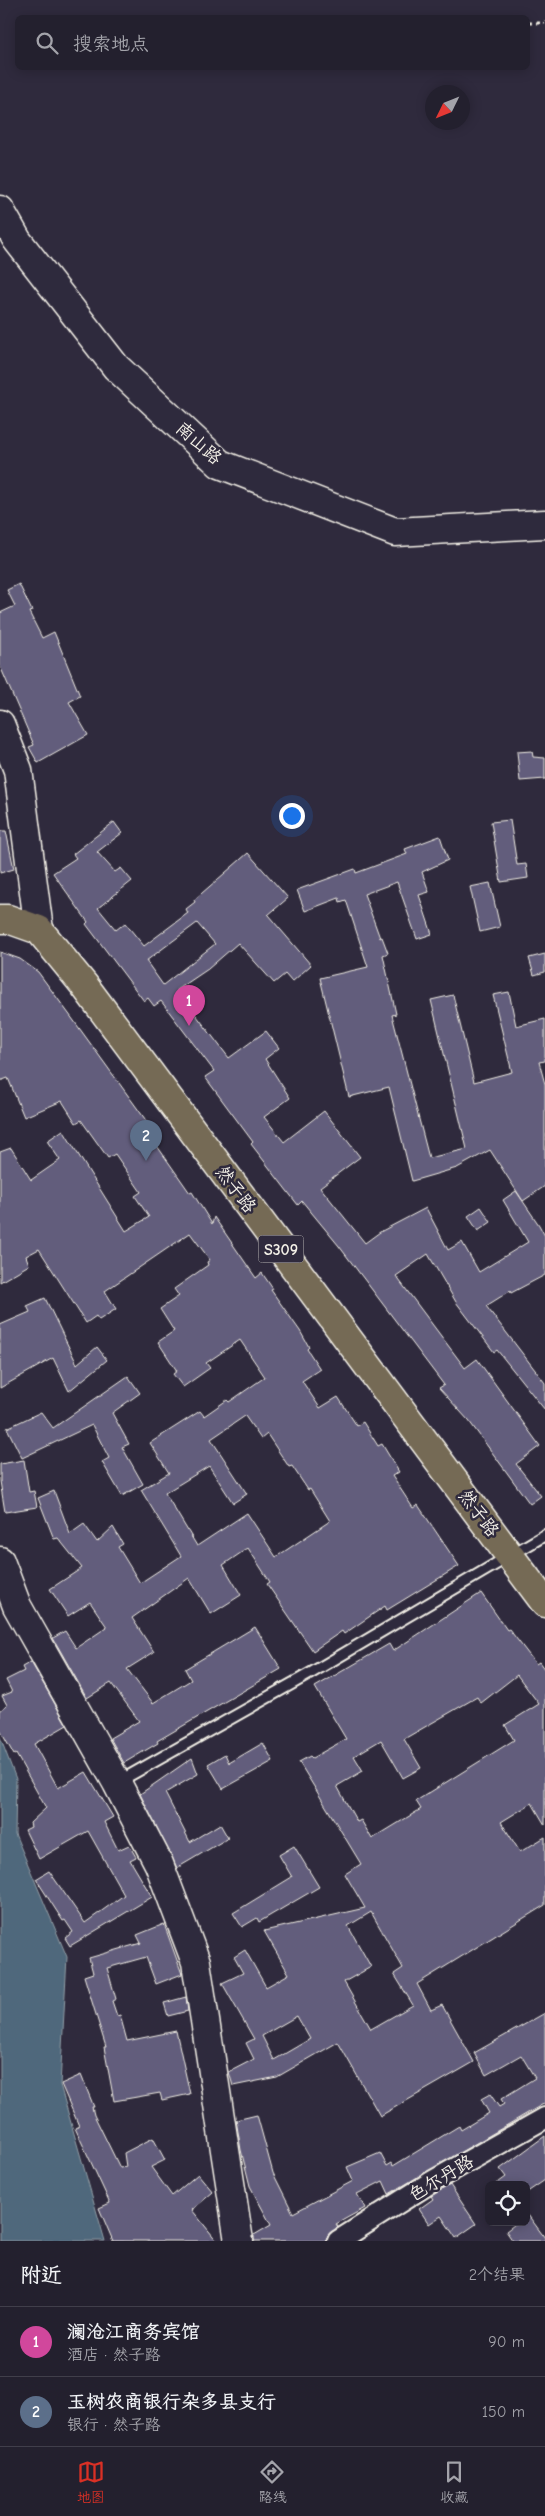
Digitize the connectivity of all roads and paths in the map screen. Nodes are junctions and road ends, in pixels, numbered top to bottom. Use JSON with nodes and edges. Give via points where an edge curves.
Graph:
{"nodes":[{"id":1,"x":530,"y":23,"type":"edge"},
{"id":2,"x":545,"y":23,"type":"edge"},
{"id":3,"x":0,"y":210,"type":"edge"},
{"id":4,"x":545,"y":524,"type":"edge"},
{"id":5,"x":0,"y":724,"type":"edge"},
{"id":6,"x":0,"y":919,"type":"edge"},
{"id":7,"x":39,"y":930,"type":"junction"},
{"id":8,"x":545,"y":1535,"type":"edge"},
{"id":9,"x":510,"y":1555,"type":"junction"},
{"id":10,"x":0,"y":1561,"type":"edge"},
{"id":11,"x":545,"y":1603,"type":"edge"},
{"id":12,"x":117,"y":1783,"type":"junction"},
{"id":13,"x":545,"y":2118,"type":"edge"},
{"id":14,"x":239,"y":2241,"type":"edge"},
{"id":15,"x":338,"y":2241,"type":"edge"}],
"edges":[{"from":1,"to":2,"type":"path"},
{"from":3,"to":4,"type":"street","name":"南山路","via":[[18,240],[116,367],[220,464],[394,532]]},
{"from":5,"to":7,"type":"street","via":[[18,770]]},
{"from":6,"to":7,"type":"main road"},
{"from":7,"to":9,"type":"main road","name":"然子路","number":"S309","via":[[84,985]]},
{"from":8,"to":9,"type":"lane"},
{"from":9,"to":11,"type":"main road","name":"然子路","number":"S309"},
{"from":9,"to":12,"type":"lane"},
{"from":10,"to":12,"type":"street","via":[[17,1606]]},
{"from":12,"to":14,"type":"street","via":[[159,1864],[196,1962]]},
{"from":13,"to":15,"type":"street","name":"色尔丹路","via":[[433,2181]]}]}
